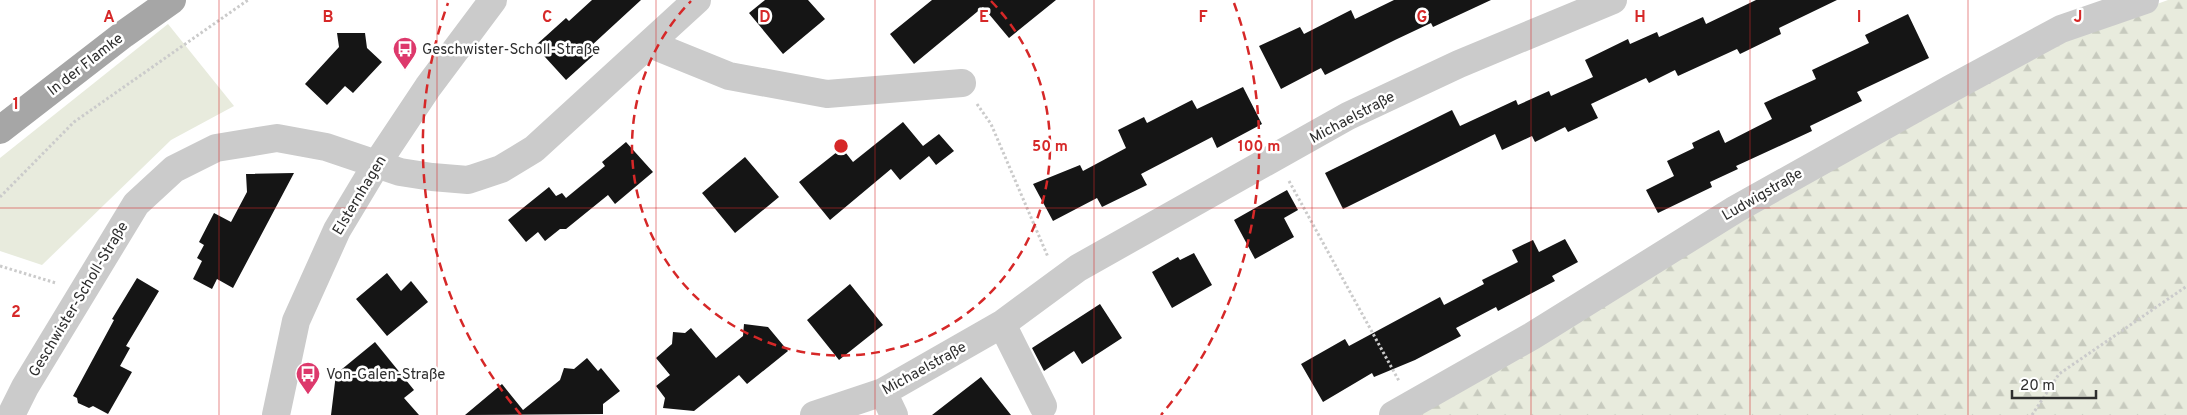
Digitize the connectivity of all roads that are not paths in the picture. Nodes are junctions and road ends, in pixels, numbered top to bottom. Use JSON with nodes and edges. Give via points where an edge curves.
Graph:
{"nodes":[{"id":1,"x":172,"y":0,"type":"edge"},
{"id":2,"x":493,"y":0,"type":"edge"},
{"id":3,"x":697,"y":0,"type":"edge"},
{"id":4,"x":1613,"y":0,"type":"edge"},
{"id":5,"x":2145,"y":0,"type":"edge"},
{"id":6,"x":650,"y":44,"type":"junction"},
{"id":7,"x":962,"y":83,"type":"road end"},
{"id":8,"x":0,"y":130,"type":"edge"},
{"id":9,"x":376,"y":165,"type":"junction"},
{"id":10,"x":1002,"y":324,"type":"junction"},
{"id":11,"x":889,"y":404,"type":"edge"},
{"id":12,"x":1043,"y":406,"type":"dead end"},
{"id":13,"x":1402,"y":410,"type":"edge"},
{"id":14,"x":11,"y":415,"type":"edge"},
{"id":15,"x":276,"y":415,"type":"edge"},
{"id":16,"x":814,"y":415,"type":"edge"}],
"edges":[{"from":1,"to":8,"type":"main road","name":"In der Flamke"},
{"from":2,"to":9,"type":"street","name":"Elsternhagen","via":[[428,87]]},
{"from":3,"to":6,"type":"street","name":"Geschwister-Scholl-Straße"},
{"from":4,"to":10,"type":"street","name":"Michaelstraße","via":[[1459,64],[1348,116],[1078,268]]},
{"from":5,"to":13,"type":"street","name":"Ludwigstraße","via":[[2061,29],[1952,88],[1736,209],[1532,336]]},
{"from":6,"to":7,"type":"street","via":[[729,76],[827,94]]},
{"from":6,"to":9,"type":"street","name":"Geschwister-Scholl-Straße","via":[[534,149],[501,169],[468,180],[400,172]]},
{"from":9,"to":14,"type":"street","name":"Geschwister-Scholl-Straße","via":[[326,147],[277,138],[216,148],[174,169],[136,204]]},
{"from":9,"to":15,"type":"street","name":"Elsternhagen","via":[[337,230],[300,313]]},
{"from":10,"to":11,"type":"street","name":"Michaelstraße"},
{"from":10,"to":12,"type":"street"},
{"from":11,"to":16,"type":"street","name":"Michaelstraße"}]}
